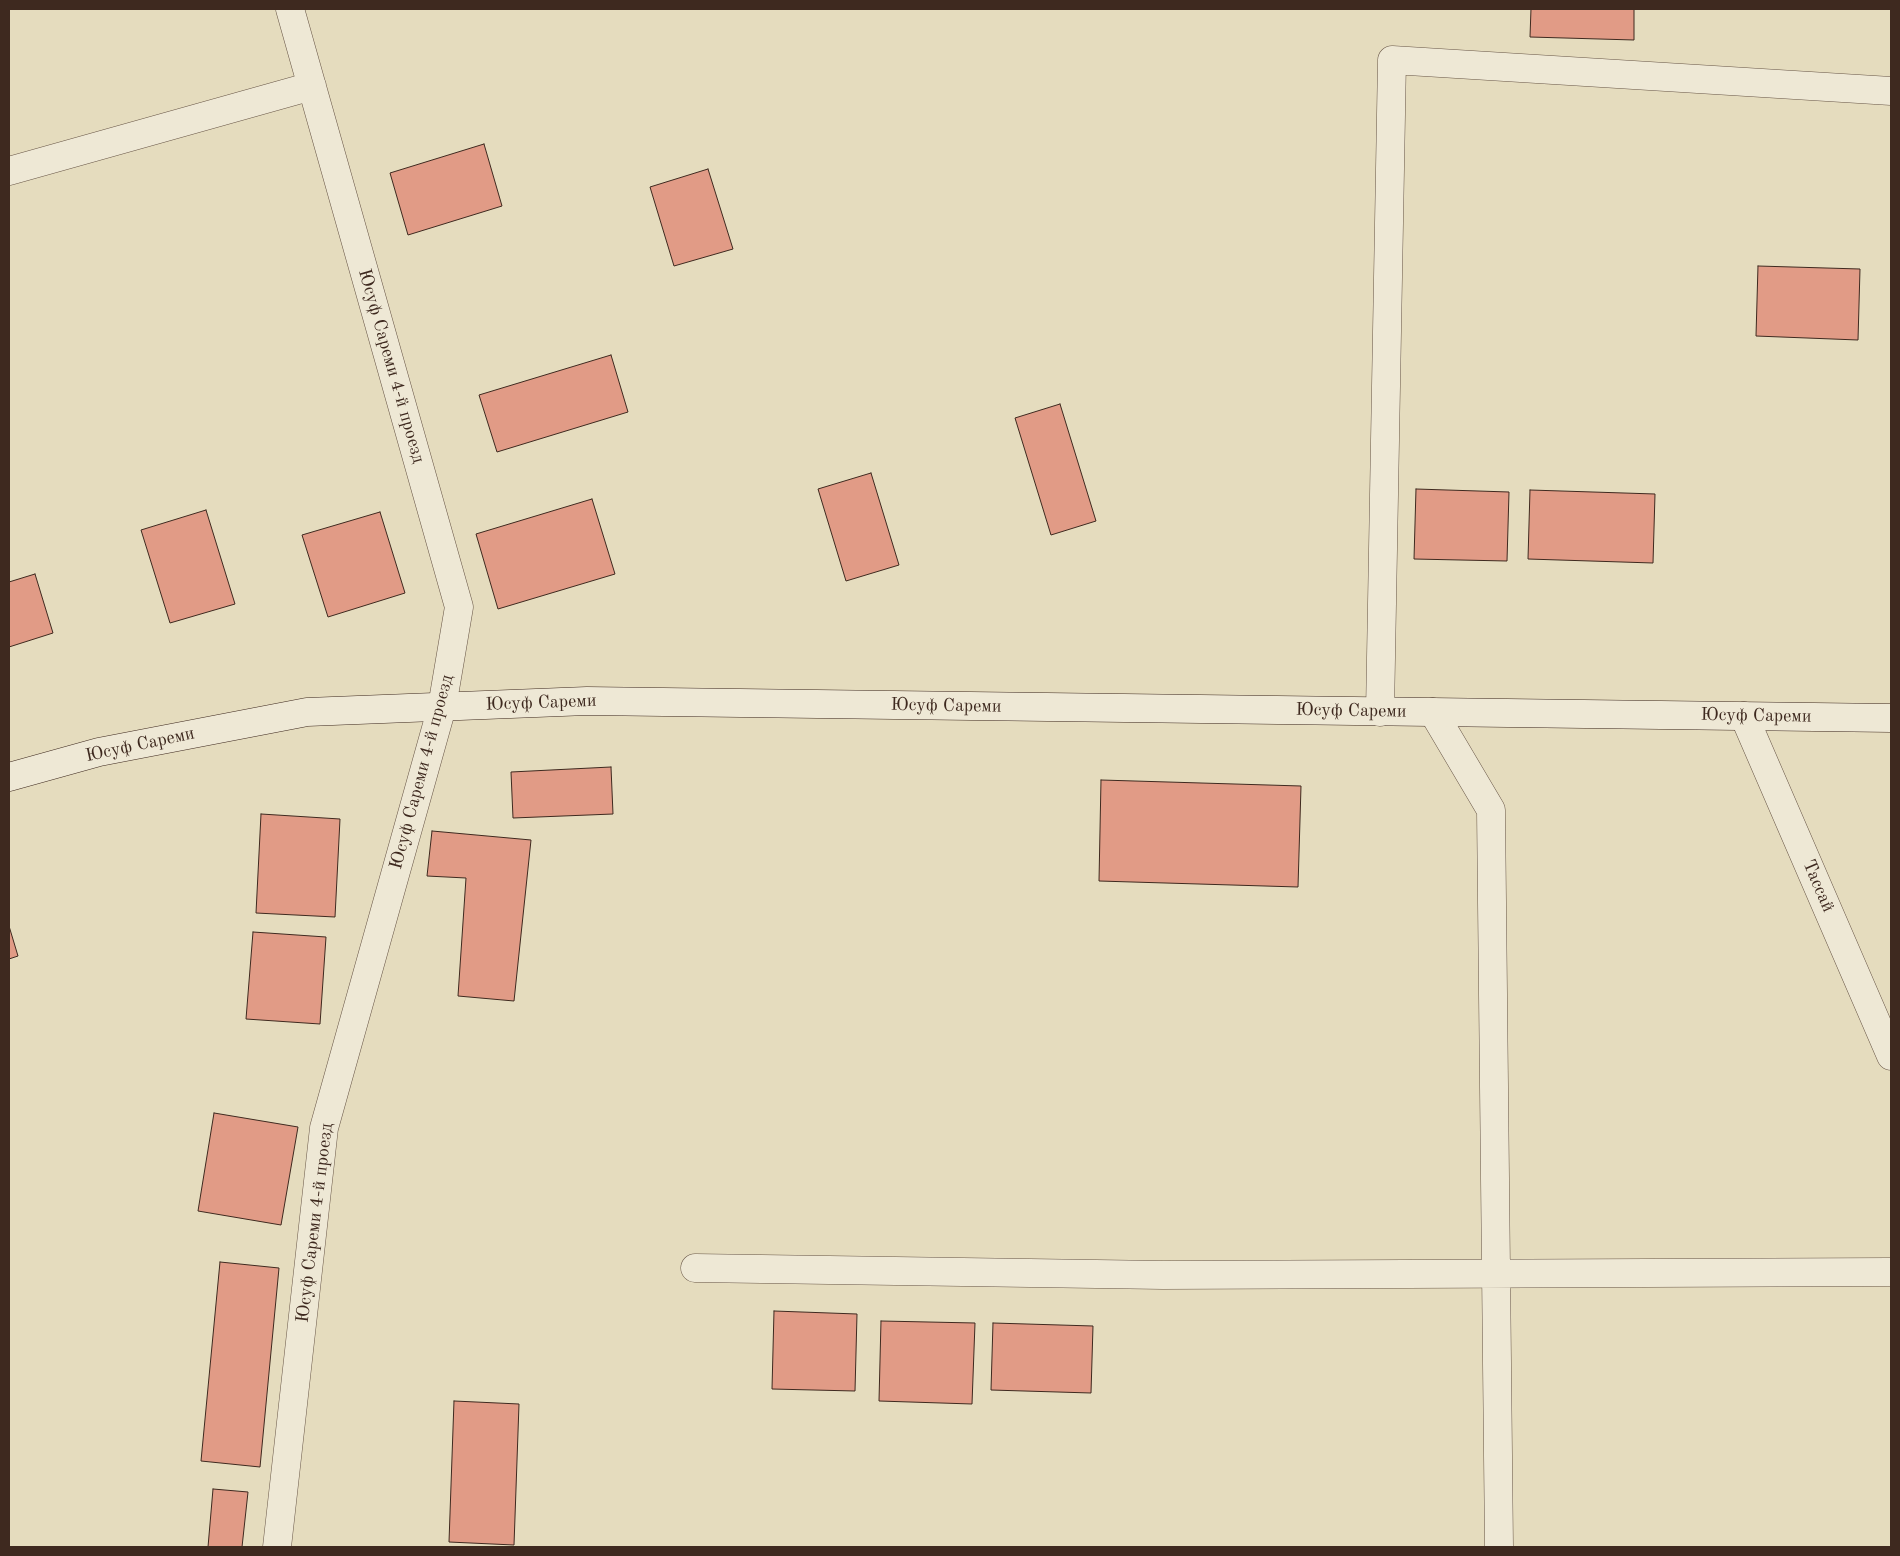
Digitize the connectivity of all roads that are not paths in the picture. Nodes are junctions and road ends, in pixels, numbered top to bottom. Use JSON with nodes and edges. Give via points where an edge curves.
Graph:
{"nodes":[{"id":1,"x":290,"y":9,"type":"edge"},
{"id":2,"x":312,"y":86,"type":"junction"},
{"id":3,"x":1891,"y":91,"type":"edge"},
{"id":4,"x":9,"y":171,"type":"edge"},
{"id":5,"x":442,"y":706,"type":"junction"},
{"id":6,"x":1380,"y":712,"type":"junction"},
{"id":7,"x":1433,"y":712,"type":"junction"},
{"id":8,"x":1744,"y":716,"type":"junction"},
{"id":9,"x":1891,"y":718,"type":"edge"},
{"id":10,"x":9,"y":777,"type":"edge"},
{"id":11,"x":1891,"y":1056,"type":"edge"},
{"id":12,"x":695,"y":1268,"type":"dead end"},
{"id":13,"x":1891,"y":1272,"type":"edge"},
{"id":14,"x":1495,"y":1274,"type":"junction"},
{"id":15,"x":277,"y":1547,"type":"edge"},
{"id":16,"x":1499,"y":1547,"type":"edge"}],
"edges":[{"from":1,"to":2,"type":"street","name":"Юсуф Сареми 4-й проезд"},
{"from":2,"to":4,"type":"street"},
{"from":2,"to":5,"type":"street","name":"Юсуф Сареми 4-й проезд","via":[[459,607]]},
{"from":3,"to":6,"type":"street","via":[[1392,60]]},
{"from":5,"to":6,"type":"street","name":"Юсуф Сареми","via":[[587,701]]},
{"from":5,"to":10,"type":"street","name":"Юсуф Сареми","via":[[307,712],[99,752]]},
{"from":5,"to":15,"type":"street","name":"Юсуф Сареми 4-й проезд","via":[[324,1128]]},
{"from":6,"to":7,"type":"street","name":"Юсуф Сареми"},
{"from":7,"to":8,"type":"street","name":"Юсуф Сареми"},
{"from":7,"to":14,"type":"street","via":[[1491,810]]},
{"from":8,"to":9,"type":"street","name":"Юсуф Сареми"},
{"from":8,"to":11,"type":"street","name":"Тассай"},
{"from":12,"to":14,"type":"street","via":[[1163,1275]]},
{"from":13,"to":14,"type":"street"},
{"from":14,"to":16,"type":"street"}]}
